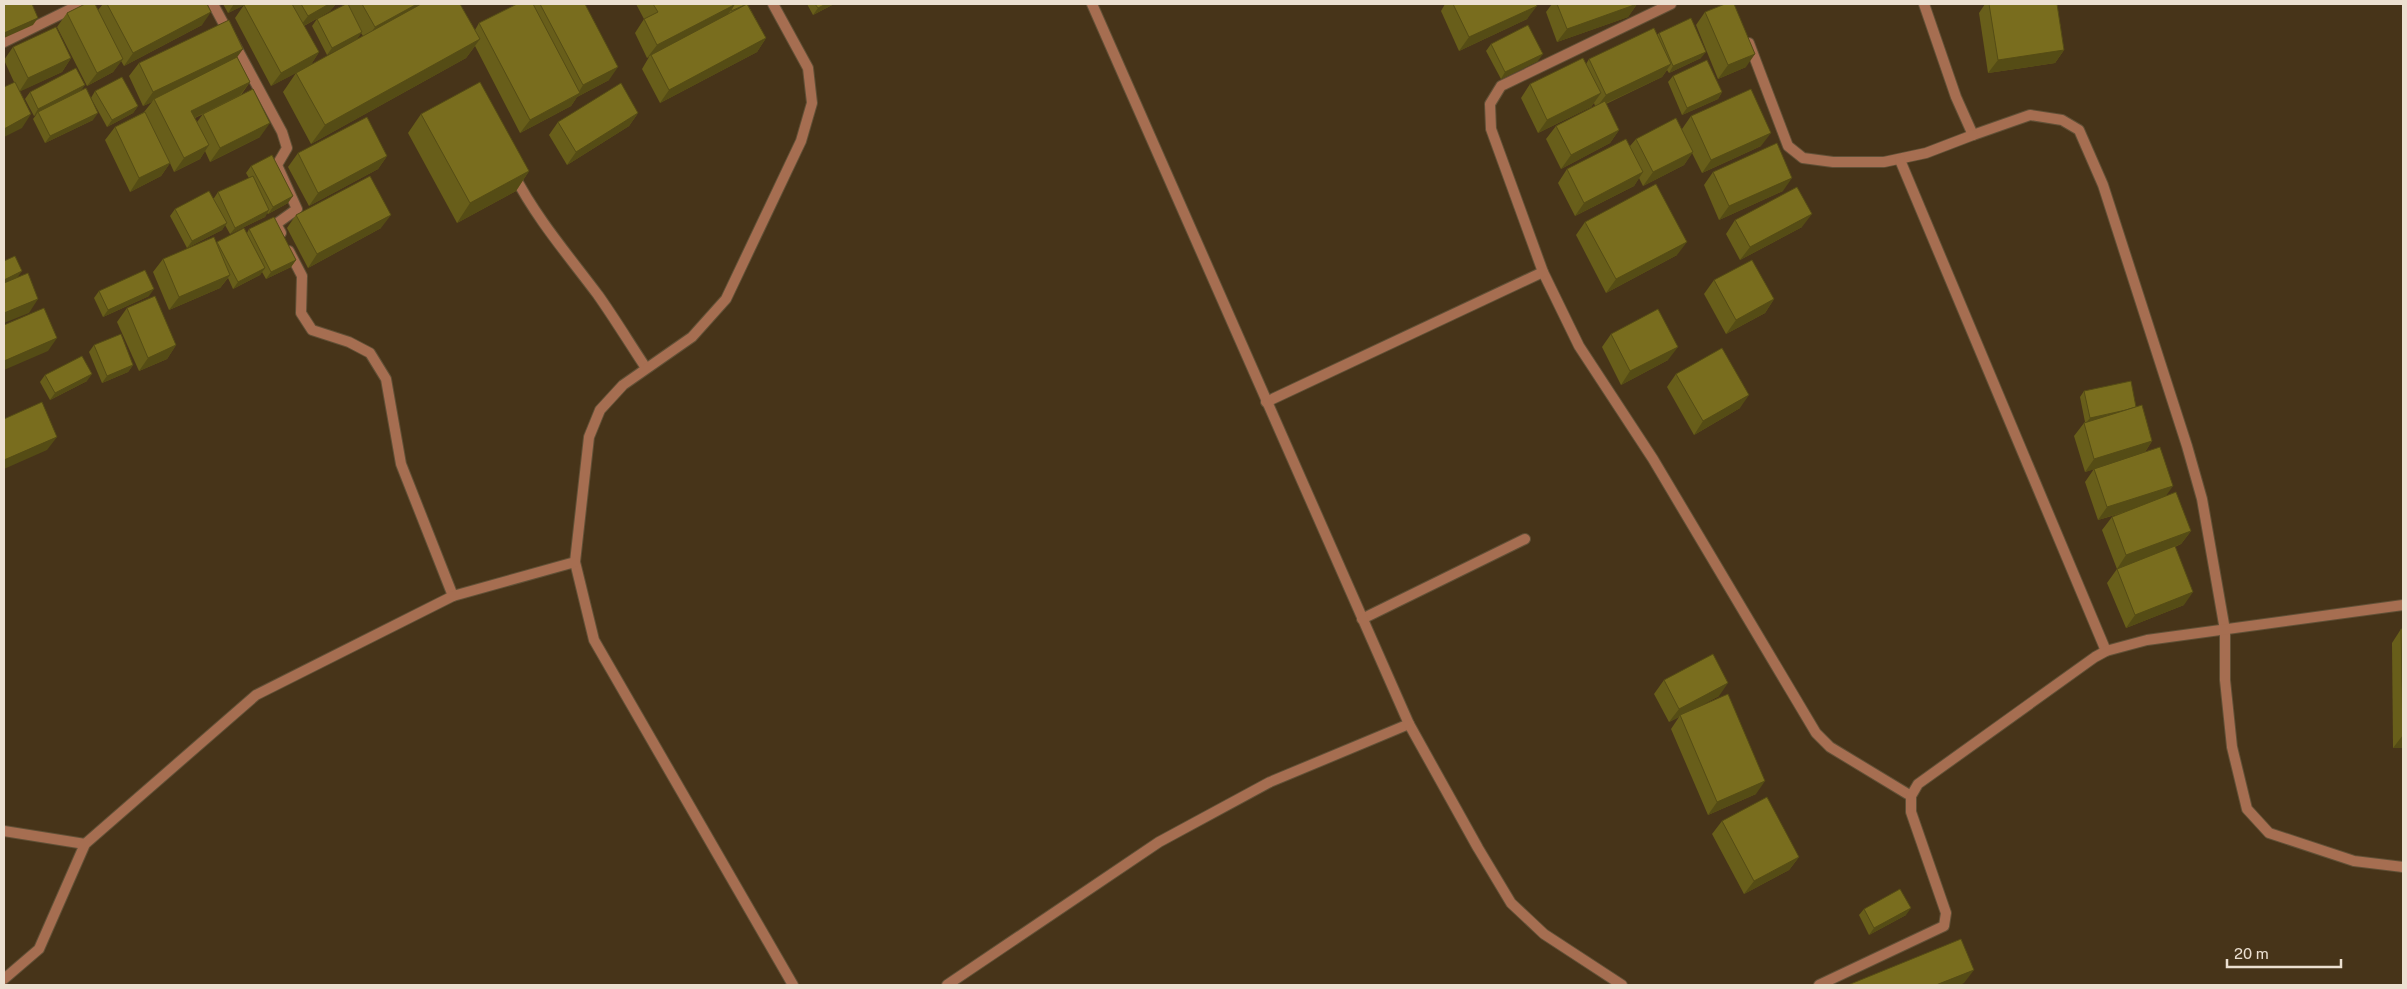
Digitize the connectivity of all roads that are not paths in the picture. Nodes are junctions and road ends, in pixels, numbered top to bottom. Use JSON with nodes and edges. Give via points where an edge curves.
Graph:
{"nodes":[{"id":1,"x":81,"y":4,"type":"edge"},
{"id":2,"x":213,"y":4,"type":"edge"},
{"id":3,"x":773,"y":4,"type":"edge"},
{"id":4,"x":1092,"y":4,"type":"edge"},
{"id":5,"x":1671,"y":4,"type":"edge"},
{"id":6,"x":1924,"y":4,"type":"edge"},
{"id":7,"x":1744,"y":30,"type":"edge"},
{"id":8,"x":4,"y":42,"type":"edge"},
{"id":9,"x":1973,"y":135,"type":"junction"},
{"id":10,"x":506,"y":159,"type":"edge"},
{"id":11,"x":1900,"y":160,"type":"junction"},
{"id":12,"x":1543,"y":272,"type":"junction"},
{"id":13,"x":646,"y":368,"type":"junction"},
{"id":14,"x":1266,"y":402,"type":"junction"},
{"id":15,"x":1525,"y":539,"type":"dead end"},
{"id":16,"x":575,"y":562,"type":"junction"},
{"id":17,"x":454,"y":596,"type":"junction"},
{"id":18,"x":2403,"y":605,"type":"edge"},
{"id":19,"x":1362,"y":619,"type":"junction"},
{"id":20,"x":2225,"y":630,"type":"junction"},
{"id":21,"x":2106,"y":651,"type":"junction"},
{"id":22,"x":1409,"y":724,"type":"junction"},
{"id":23,"x":1911,"y":796,"type":"junction"},
{"id":24,"x":4,"y":831,"type":"edge"},
{"id":25,"x":85,"y":844,"type":"junction"},
{"id":26,"x":2403,"y":867,"type":"edge"},
{"id":27,"x":4,"y":979,"type":"edge"},
{"id":28,"x":793,"y":985,"type":"edge"},
{"id":29,"x":947,"y":985,"type":"edge"},
{"id":30,"x":1622,"y":985,"type":"edge"},
{"id":31,"x":1819,"y":985,"type":"edge"}],
"edges":[{"from":1,"to":8,"type":"street"},
{"from":2,"to":17,"type":"street","via":[[282,132],[287,148],[277,165],[296,209],[276,224],[302,276],[301,313],[312,330],[370,353],[386,379],[401,464]]},
{"from":3,"to":13,"type":"street","via":[[808,68],[812,103],[801,141],[726,299],[692,337]]},
{"from":4,"to":14,"type":"street"},
{"from":5,"to":12,"type":"street","via":[[1500,86],[1490,104],[1491,129]]},
{"from":6,"to":9,"type":"street","via":[[1956,97]]},
{"from":7,"to":11,"type":"street","via":[[1788,146],[1803,158],[1833,162]]},
{"from":9,"to":11,"type":"street"},
{"from":9,"to":20,"type":"street","via":[[2030,115],[2062,120],[2079,130],[2103,185],[2187,446],[2202,499]]},
{"from":10,"to":13,"type":"street","via":[[524,194],[564,254],[598,296]]},
{"from":11,"to":21,"type":"street"},
{"from":12,"to":14,"type":"street"},
{"from":12,"to":23,"type":"street","via":[[1579,346],[1653,459],[1816,733],[1830,747]]},
{"from":13,"to":16,"type":"street","via":[[623,385],[600,410],[589,437]]},
{"from":14,"to":19,"type":"street"},
{"from":15,"to":19,"type":"street"},
{"from":16,"to":17,"type":"street"},
{"from":16,"to":28,"type":"street","via":[[594,640]]},
{"from":17,"to":25,"type":"street","via":[[256,695]]},
{"from":18,"to":20,"type":"street"},
{"from":19,"to":22,"type":"street"},
{"from":20,"to":21,"type":"street","via":[[2147,640]]},
{"from":20,"to":26,"type":"street","via":[[2225,680],[2232,747],[2247,809],[2269,833],[2354,861]]},
{"from":21,"to":23,"type":"street","via":[[1918,784]]},
{"from":22,"to":29,"type":"street","via":[[1270,782],[1159,842]]},
{"from":22,"to":30,"type":"street","via":[[1511,903],[1544,934]]},
{"from":23,"to":31,"type":"street","via":[[1911,812],[1946,913],[1944,926]]},
{"from":24,"to":25,"type":"street"},
{"from":25,"to":27,"type":"street","via":[[39,949]]}]}
